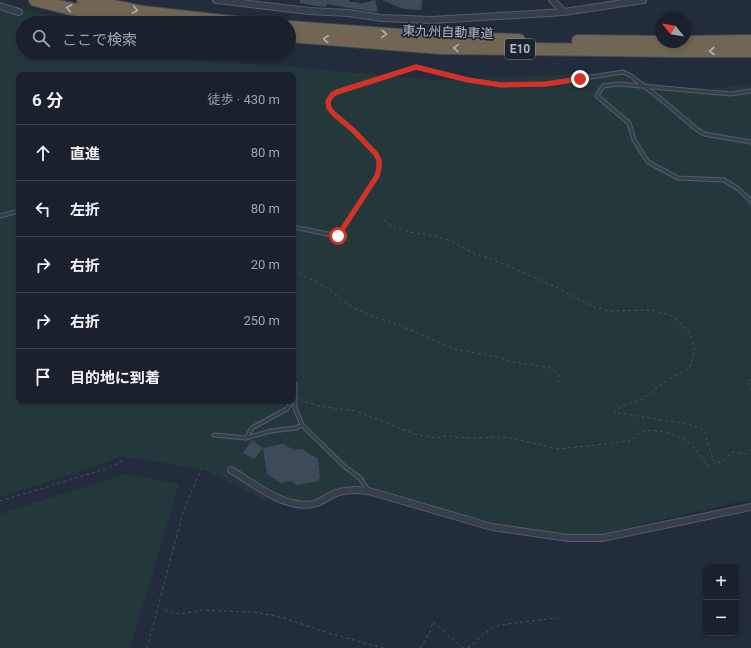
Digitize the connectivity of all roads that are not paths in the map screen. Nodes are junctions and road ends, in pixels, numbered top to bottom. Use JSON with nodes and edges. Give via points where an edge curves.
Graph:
{"nodes":[{"id":1,"x":35,"y":0,"type":"edge"},
{"id":2,"x":83,"y":0,"type":"edge"},
{"id":3,"x":216,"y":0,"type":"edge"},
{"id":4,"x":552,"y":0,"type":"edge"},
{"id":5,"x":643,"y":0,"type":"edge"},
{"id":6,"x":616,"y":1,"type":"edge"},
{"id":7,"x":273,"y":3,"type":"edge"},
{"id":8,"x":0,"y":6,"type":"edge"},
{"id":9,"x":19,"y":12,"type":"dead end"},
{"id":10,"x":564,"y":12,"type":"junction"},
{"id":11,"x":111,"y":16,"type":"edge"},
{"id":12,"x":179,"y":16,"type":"edge"},
{"id":13,"x":296,"y":28,"type":"edge"},
{"id":14,"x":296,"y":37,"type":"edge"},
{"id":15,"x":751,"y":41,"type":"edge"},
{"id":16,"x":655,"y":42,"type":"edge"},
{"id":17,"x":691,"y":42,"type":"edge"},
{"id":18,"x":751,"y":51,"type":"edge"},
{"id":19,"x":644,"y":86,"type":"junction"},
{"id":20,"x":751,"y":91,"type":"edge"},
{"id":21,"x":751,"y":142,"type":"edge"},
{"id":22,"x":751,"y":202,"type":"edge"},
{"id":23,"x":16,"y":212,"type":"edge"},
{"id":24,"x":0,"y":216,"type":"edge"},
{"id":25,"x":296,"y":228,"type":"edge"},
{"id":26,"x":290,"y":404,"type":"edge"},
{"id":27,"x":295,"y":404,"type":"edge"},
{"id":28,"x":302,"y":424,"type":"junction"},
{"id":29,"x":214,"y":435,"type":"dead end"},
{"id":30,"x":246,"y":438,"type":"junction"},
{"id":31,"x":231,"y":470,"type":"dead end"},
{"id":32,"x":369,"y":491,"type":"junction"},
{"id":33,"x":751,"y":507,"type":"edge"}],
"edges":[{"from":11,"to":1,"type":"highway","one_way":true},
{"from":2,"to":12,"type":"highway","one_way":true},
{"from":3,"to":7,"type":"street"},
{"from":4,"to":10,"type":"street"},
{"from":5,"to":6,"type":"street"},
{"from":6,"to":10,"type":"street"},
{"from":7,"to":10,"type":"street","via":[[382,18],[432,20]]},
{"from":8,"to":9,"type":"street"},
{"from":13,"to":16,"type":"highway","name":"東九州自動車道","number":"E10","one_way":true,"via":[[442,38]]},
{"from":18,"to":14,"type":"highway","name":"東九州自動車道","number":"E10","one_way":true,"via":[[442,48]]},
{"from":15,"to":17,"type":"highway"},
{"from":19,"to":20,"type":"lane","via":[[731,94]]},
{"from":19,"to":21,"type":"lane","via":[[704,134]]},
{"from":19,"to":22,"type":"lane","via":[[603,86],[597,96],[629,124],[634,140],[648,162],[678,178],[724,180],[737,188]]},
{"from":19,"to":25,"type":"lane","via":[[623,72],[546,84],[502,85],[468,80],[416,67],[337,92],[328,101],[329,108],[376,154],[379,160],[377,176],[338,236]]},
{"from":23,"to":24,"type":"lane"},
{"from":26,"to":30,"type":"lane","via":[[287,409],[252,428]]},
{"from":27,"to":28,"type":"lane"},
{"from":28,"to":30,"type":"lane","via":[[296,428]]},
{"from":28,"to":32,"type":"lane","via":[[344,466],[360,478]]},
{"from":29,"to":30,"type":"lane"},
{"from":31,"to":32,"type":"street","via":[[270,495],[301,504],[315,503],[353,489]]},
{"from":32,"to":33,"type":"street","via":[[492,527],[568,538],[602,538]]}]}
